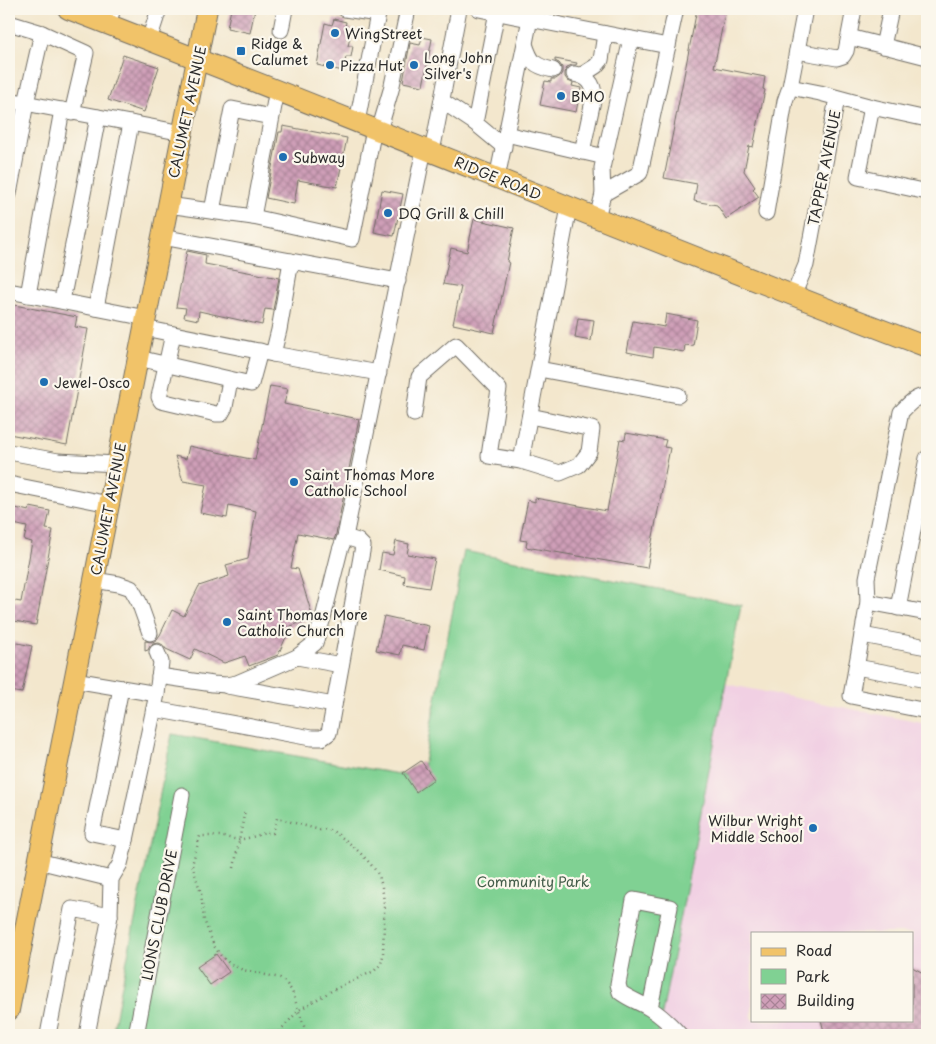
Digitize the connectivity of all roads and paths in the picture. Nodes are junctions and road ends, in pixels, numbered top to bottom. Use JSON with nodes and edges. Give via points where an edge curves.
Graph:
{"nodes":[{"id":1,"x":68,"y":9,"type":"edge"},
{"id":2,"x":158,"y":9,"type":"edge"},
{"id":3,"x":207,"y":9,"type":"edge"},
{"id":4,"x":285,"y":9,"type":"edge"},
{"id":5,"x":345,"y":9,"type":"edge"},
{"id":6,"x":408,"y":9,"type":"edge"},
{"id":7,"x":460,"y":9,"type":"edge"},
{"id":8,"x":480,"y":9,"type":"edge"},
{"id":9,"x":676,"y":9,"type":"edge"},
{"id":10,"x":805,"y":9,"type":"edge"},
{"id":11,"x":854,"y":9,"type":"edge"},
{"id":12,"x":891,"y":9,"type":"edge"},
{"id":13,"x":378,"y":11,"type":"edge"},
{"id":14,"x":498,"y":12,"type":"junction"},
{"id":15,"x":111,"y":16,"type":"edge"},
{"id":16,"x":530,"y":19,"type":"junction"},
{"id":17,"x":9,"y":23,"type":"edge"},
{"id":18,"x":281,"y":30,"type":"dead end"},
{"id":19,"x":42,"y":33,"type":"junction"},
{"id":20,"x":605,"y":34,"type":"junction"},
{"id":21,"x":849,"y":37,"type":"junction"},
{"id":22,"x":631,"y":39,"type":"junction"},
{"id":23,"x":149,"y":40,"type":"junction"},
{"id":24,"x":525,"y":44,"type":"junction"},
{"id":25,"x":668,"y":46,"type":"junction"},
{"id":26,"x":883,"y":46,"type":"junction"},
{"id":27,"x":797,"y":51,"type":"junction"},
{"id":28,"x":927,"y":57,"type":"edge"},
{"id":29,"x":198,"y":58,"type":"junction"},
{"id":30,"x":553,"y":70,"type":"dead end"},
{"id":31,"x":790,"y":87,"type":"junction"},
{"id":32,"x":277,"y":90,"type":"junction"},
{"id":33,"x":837,"y":98,"type":"junction"},
{"id":34,"x":9,"y":100,"type":"edge"},
{"id":35,"x":442,"y":101,"type":"junction"},
{"id":36,"x":26,"y":103,"type":"junction"},
{"id":37,"x":872,"y":107,"type":"junction"},
{"id":38,"x":67,"y":111,"type":"junction"},
{"id":39,"x":98,"y":117,"type":"junction"},
{"id":40,"x":272,"y":117,"type":"junction"},
{"id":41,"x":927,"y":119,"type":"edge"},
{"id":42,"x":132,"y":123,"type":"junction"},
{"id":43,"x":475,"y":123,"type":"junction"},
{"id":44,"x":370,"y":127,"type":"junction"},
{"id":45,"x":182,"y":133,"type":"junction"},
{"id":46,"x":505,"y":141,"type":"junction"},
{"id":47,"x":428,"y":150,"type":"junction"},
{"id":48,"x":582,"y":152,"type":"junction"},
{"id":49,"x":605,"y":157,"type":"junction"},
{"id":50,"x":497,"y":178,"type":"junction"},
{"id":51,"x":927,"y":192,"type":"edge"},
{"id":52,"x":9,"y":194,"type":"edge"},
{"id":53,"x":604,"y":194,"type":"junction"},
{"id":54,"x":168,"y":206,"type":"junction"},
{"id":55,"x":569,"y":207,"type":"junction"},
{"id":56,"x":212,"y":211,"type":"junction"},
{"id":57,"x":766,"y":213,"type":"dead end"},
{"id":58,"x":253,"y":217,"type":"junction"},
{"id":59,"x":597,"y":218,"type":"junction"},
{"id":60,"x":162,"y":237,"type":"junction"},
{"id":61,"x":291,"y":261,"type":"junction"},
{"id":62,"x":398,"y":282,"type":"junction"},
{"id":63,"x":9,"y":291,"type":"edge"},
{"id":64,"x":28,"y":295,"type":"junction"},
{"id":65,"x":793,"y":296,"type":"junction"},
{"id":66,"x":62,"y":301,"type":"junction"},
{"id":67,"x":96,"y":308,"type":"junction"},
{"id":68,"x":145,"y":323,"type":"junction"},
{"id":69,"x":173,"y":334,"type":"junction"},
{"id":70,"x":927,"y":347,"type":"edge"},
{"id":71,"x":266,"y":352,"type":"junction"},
{"id":72,"x":138,"y":358,"type":"junction"},
{"id":73,"x":167,"y":366,"type":"junction"},
{"id":74,"x":539,"y":369,"type":"junction"},
{"id":75,"x":379,"y":373,"type":"junction"},
{"id":76,"x":230,"y":380,"type":"junction"},
{"id":77,"x":678,"y":395,"type":"dead end"},
{"id":78,"x":927,"y":396,"type":"edge"},
{"id":79,"x":414,"y":414,"type":"dead end"},
{"id":80,"x":530,"y":416,"type":"junction"},
{"id":81,"x":9,"y":452,"type":"edge"},
{"id":82,"x":927,"y":458,"type":"edge"},
{"id":83,"x":522,"y":461,"type":"junction"},
{"id":84,"x":117,"y":464,"type":"junction"},
{"id":85,"x":9,"y":484,"type":"edge"},
{"id":86,"x":109,"y":504,"type":"junction"},
{"id":87,"x":346,"y":537,"type":"junction"},
{"id":88,"x":94,"y":580,"type":"junction"},
{"id":89,"x":868,"y":602,"type":"junction"},
{"id":90,"x":898,"y":608,"type":"junction"},
{"id":91,"x":927,"y":613,"type":"edge"},
{"id":92,"x":150,"y":633,"type":"dead end"},
{"id":93,"x":862,"y":635,"type":"junction"},
{"id":94,"x":927,"y":647,"type":"edge"},
{"id":95,"x":157,"y":652,"type":"dead end"},
{"id":96,"x":296,"y":657,"type":"junction"},
{"id":97,"x":341,"y":665,"type":"junction"},
{"id":98,"x":856,"y":667,"type":"junction"},
{"id":99,"x":160,"y":676,"type":"junction"},
{"id":100,"x":74,"y":680,"type":"junction"},
{"id":101,"x":927,"y":680,"type":"edge"},
{"id":102,"x":226,"y":685,"type":"junction"},
{"id":103,"x":121,"y":688,"type":"junction"},
{"id":104,"x":158,"y":694,"type":"junction"},
{"id":105,"x":334,"y":705,"type":"junction"},
{"id":106,"x":154,"y":709,"type":"junction"},
{"id":107,"x":927,"y":710,"type":"edge"},
{"id":108,"x":182,"y":795,"type":"dead end"},
{"id":109,"x":245,"y":810,"type":"dead end"},
{"id":110,"x":126,"y":840,"type":"junction"},
{"id":111,"x":240,"y":840,"type":"junction"},
{"id":112,"x":38,"y":861,"type":"junction"},
{"id":113,"x":234,"y":868,"type":"dead end"},
{"id":114,"x":110,"y":879,"type":"junction"},
{"id":115,"x":110,"y":916,"type":"junction"},
{"id":116,"x":650,"y":1008,"type":"junction"},
{"id":117,"x":9,"y":1010,"type":"edge"},
{"id":118,"x":298,"y":1010,"type":"junction"},
{"id":119,"x":48,"y":1035,"type":"edge"},
{"id":120,"x":87,"y":1035,"type":"edge"},
{"id":121,"x":136,"y":1035,"type":"edge"},
{"id":122,"x":276,"y":1035,"type":"edge"},
{"id":123,"x":307,"y":1035,"type":"edge"},
{"id":124,"x":680,"y":1035,"type":"edge"},
{"id":125,"x":800,"y":1035,"type":"edge"},
{"id":126,"x":813,"y":1035,"type":"edge"}],
"edges":[{"from":1,"to":15,"type":"main road","name":"RIDGE ROAD"},
{"from":2,"to":23,"type":"street"},
{"from":3,"to":29,"type":"main road","name":"CALUMET AVENUE"},
{"from":4,"to":18,"type":"street"},
{"from":5,"to":13,"type":"street"},
{"from":6,"to":44,"type":"street","via":[[391,90]]},
{"from":7,"to":35,"type":"street"},
{"from":8,"to":14,"type":"street"},
{"from":9,"to":25,"type":"street"},
{"from":10,"to":27,"type":"street"},
{"from":11,"to":21,"type":"street"},
{"from":12,"to":26,"type":"street"},
{"from":13,"to":44,"type":"street"},
{"from":14,"to":16,"type":"street"},
{"from":14,"to":43,"type":"street"},
{"from":15,"to":23,"type":"main road","name":"RIDGE ROAD"},
{"from":16,"to":20,"type":"street"},
{"from":16,"to":24,"type":"street"},
{"from":17,"to":19,"type":"street"},
{"from":19,"to":36,"type":"street"},
{"from":19,"to":38,"type":"street","via":[[86,53]]},
{"from":20,"to":22,"type":"street"},
{"from":20,"to":48,"type":"street","via":[[599,63],[578,75],[591,83],[594,91]]},
{"from":21,"to":26,"type":"street"},
{"from":21,"to":27,"type":"street","via":[[846,51],[837,58]]},
{"from":22,"to":25,"type":"street"},
{"from":22,"to":49,"type":"street"},
{"from":23,"to":29,"type":"main road","name":"RIDGE ROAD"},
{"from":24,"to":30,"type":"street","via":[[536,64]]},
{"from":24,"to":46,"type":"street"},
{"from":25,"to":53,"type":"street","via":[[640,173]]},
{"from":26,"to":28,"type":"street"},
{"from":27,"to":31,"type":"street"},
{"from":29,"to":32,"type":"main road","name":"RIDGE ROAD"},
{"from":29,"to":45,"type":"main road","name":"CALUMET AVENUE"},
{"from":31,"to":33,"type":"street","name":"TAPPER AVENUE"},
{"from":31,"to":57,"type":"street"},
{"from":32,"to":40,"type":"street"},
{"from":32,"to":44,"type":"main road","name":"RIDGE ROAD"},
{"from":33,"to":37,"type":"street"},
{"from":33,"to":65,"type":"street","name":"TAPPER AVENUE","via":[[806,265]]},
{"from":34,"to":36,"type":"street"},
{"from":35,"to":43,"type":"street"},
{"from":35,"to":47,"type":"street"},
{"from":36,"to":38,"type":"street"},
{"from":36,"to":52,"type":"street"},
{"from":37,"to":41,"type":"street"},
{"from":37,"to":51,"type":"street","via":[[858,177]]},
{"from":38,"to":39,"type":"street"},
{"from":38,"to":64,"type":"street"},
{"from":39,"to":42,"type":"street"},
{"from":39,"to":66,"type":"street"},
{"from":40,"to":56,"type":"street","via":[[232,109]]},
{"from":40,"to":58,"type":"street"},
{"from":42,"to":45,"type":"street"},
{"from":42,"to":67,"type":"street"},
{"from":43,"to":46,"type":"street"},
{"from":44,"to":47,"type":"main road","name":"RIDGE ROAD"},
{"from":44,"to":58,"type":"street","via":[[352,239]]},
{"from":45,"to":54,"type":"main road","name":"CALUMET AVENUE"},
{"from":46,"to":48,"type":"street"},
{"from":46,"to":50,"type":"street"},
{"from":47,"to":50,"type":"main road","name":"RIDGE ROAD"},
{"from":47,"to":62,"type":"street"},
{"from":48,"to":49,"type":"street"},
{"from":49,"to":53,"type":"street","via":[[602,168]]},
{"from":50,"to":55,"type":"main road","name":"RIDGE ROAD"},
{"from":53,"to":59,"type":"street"},
{"from":54,"to":56,"type":"street"},
{"from":54,"to":60,"type":"main road","name":"CALUMET AVENUE"},
{"from":55,"to":59,"type":"main road","name":"RIDGE ROAD"},
{"from":55,"to":74,"type":"street"},
{"from":56,"to":58,"type":"street"},
{"from":59,"to":65,"type":"main road","name":"RIDGE ROAD"},
{"from":60,"to":61,"type":"street"},
{"from":60,"to":68,"type":"main road","name":"CALUMET AVENUE"},
{"from":61,"to":62,"type":"street"},
{"from":61,"to":71,"type":"street","via":[[278,330]]},
{"from":62,"to":75,"type":"street"},
{"from":63,"to":64,"type":"street"},
{"from":64,"to":66,"type":"street"},
{"from":65,"to":70,"type":"main road","name":"RIDGE ROAD"},
{"from":66,"to":67,"type":"street"},
{"from":67,"to":68,"type":"street"},
{"from":68,"to":69,"type":"street"},
{"from":68,"to":72,"type":"main road","name":"CALUMET AVENUE"},
{"from":69,"to":71,"type":"street"},
{"from":69,"to":73,"type":"street"},
{"from":71,"to":75,"type":"street"},
{"from":71,"to":76,"type":"street","via":[[251,384]]},
{"from":72,"to":73,"type":"street"},
{"from":72,"to":84,"type":"main road","name":"CALUMET AVENUE"},
{"from":73,"to":76,"type":"street"},
{"from":73,"to":76,"type":"street","via":[[160,402],[221,414]]},
{"from":74,"to":77,"type":"street"},
{"from":74,"to":80,"type":"street"},
{"from":75,"to":87,"type":"street"},
{"from":78,"to":89,"type":"street","via":[[911,401],[901,412],[867,578]]},
{"from":79,"to":83,"type":"street","via":[[419,377],[456,345],[499,389],[490,456]]},
{"from":80,"to":83,"type":"street"},
{"from":80,"to":83,"type":"street","via":[[592,428],[589,452],[579,465],[560,473]]},
{"from":81,"to":84,"type":"street","via":[[58,462]]},
{"from":82,"to":90,"type":"street"},
{"from":84,"to":86,"type":"main road","name":"CALUMET AVENUE"},
{"from":85,"to":86,"type":"street"},
{"from":86,"to":88,"type":"main road","name":"CALUMET AVENUE"},
{"from":87,"to":96,"type":"street","via":[[315,643]]},
{"from":87,"to":97,"type":"street","via":[[363,546]]},
{"from":88,"to":92,"type":"street","via":[[131,588]]},
{"from":88,"to":100,"type":"main road","name":"CALUMET AVENUE"},
{"from":89,"to":90,"type":"street"},
{"from":89,"to":93,"type":"street"},
{"from":90,"to":91,"type":"street"},
{"from":93,"to":94,"type":"street"},
{"from":93,"to":98,"type":"street"},
{"from":95,"to":99,"type":"street","via":[[161,662]]},
{"from":96,"to":97,"type":"street"},
{"from":96,"to":102,"type":"street"},
{"from":97,"to":105,"type":"street"},
{"from":98,"to":101,"type":"street"},
{"from":98,"to":107,"type":"street","via":[[851,696]]},
{"from":99,"to":102,"type":"street"},
{"from":99,"to":104,"type":"street"},
{"from":100,"to":103,"type":"street"},
{"from":100,"to":112,"type":"main road","name":"CALUMET AVENUE"},
{"from":102,"to":105,"type":"street"},
{"from":103,"to":104,"type":"street"},
{"from":103,"to":110,"type":"street","via":[[92,833]]},
{"from":104,"to":106,"type":"street"},
{"from":105,"to":106,"type":"street","via":[[329,733],[322,738]]},
{"from":106,"to":110,"type":"street"},
{"from":108,"to":121,"type":"street","name":"LIONS CLUB DRIVE"},
{"from":109,"to":111,"type":"path"},
{"from":110,"to":114,"type":"street","via":[[120,864]]},
{"from":111,"to":113,"type":"path"},
{"from":111,"to":118,"type":"path","via":[[200,836],[192,865],[201,892],[204,920],[220,956],[244,970],[280,978],[292,991]]},
{"from":111,"to":118,"type":"path","via":[[273,833],[278,818],[330,830],[362,854],[380,877],[384,901],[381,964],[374,971]]},
{"from":112,"to":114,"type":"street"},
{"from":112,"to":117,"type":"main road","name":"CALUMET AVENUE"},
{"from":114,"to":115,"type":"street"},
{"from":115,"to":119,"type":"street","via":[[72,909]]},
{"from":115,"to":120,"type":"street"},
{"from":116,"to":116,"type":"street","via":[[670,907],[634,900],[618,984],[620,992],[627,998]]},
{"from":116,"to":124,"type":"street"},
{"from":118,"to":122,"type":"path"},
{"from":118,"to":123,"type":"path"},
{"from":125,"to":126,"type":"path","via":[[802,1032]]}]}
